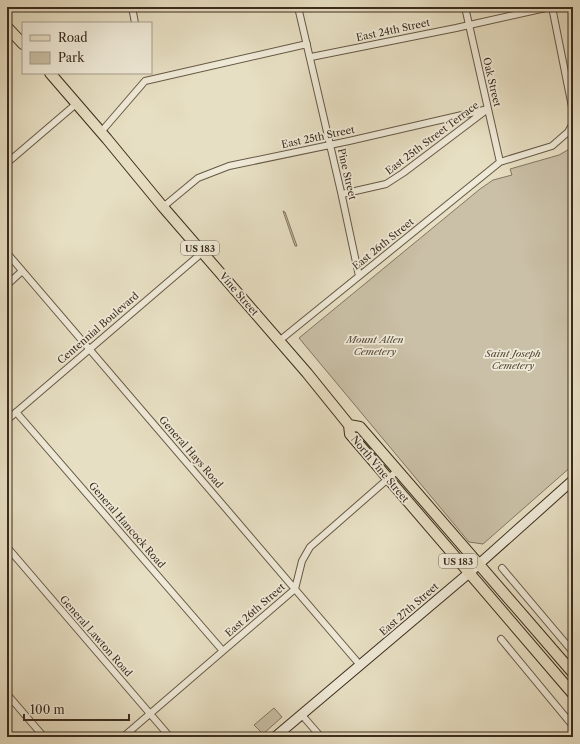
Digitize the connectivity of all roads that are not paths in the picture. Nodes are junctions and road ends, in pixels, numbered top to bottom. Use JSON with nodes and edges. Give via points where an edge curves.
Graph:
{"nodes":[{"id":1,"x":14,"y":7,"type":"edge"},
{"id":2,"x":132,"y":7,"type":"edge"},
{"id":3,"x":298,"y":7,"type":"edge"},
{"id":4,"x":465,"y":7,"type":"edge"},
{"id":5,"x":551,"y":7,"type":"edge"},
{"id":6,"x":7,"y":9,"type":"edge"},
{"id":7,"x":135,"y":22,"type":"edge"},
{"id":8,"x":469,"y":25,"type":"junction"},
{"id":9,"x":9,"y":34,"type":"edge"},
{"id":10,"x":22,"y":43,"type":"edge"},
{"id":11,"x":307,"y":44,"type":"junction"},
{"id":12,"x":311,"y":57,"type":"junction"},
{"id":13,"x":51,"y":74,"type":"edge"},
{"id":14,"x":145,"y":74,"type":"edge"},
{"id":15,"x":145,"y":81,"type":"junction"},
{"id":16,"x":76,"y":104,"type":"junction"},
{"id":17,"x":488,"y":109,"type":"junction"},
{"id":18,"x":101,"y":132,"type":"junction"},
{"id":19,"x":330,"y":145,"type":"junction"},
{"id":20,"x":500,"y":162,"type":"junction"},
{"id":21,"x":7,"y":164,"type":"edge"},
{"id":22,"x":342,"y":194,"type":"junction"},
{"id":23,"x":163,"y":207,"type":"junction"},
{"id":24,"x":203,"y":252,"type":"junction"},
{"id":25,"x":7,"y":253,"type":"edge"},
{"id":26,"x":22,"y":271,"type":"junction"},
{"id":27,"x":359,"y":276,"type":"junction"},
{"id":28,"x":7,"y":285,"type":"edge"},
{"id":29,"x":279,"y":341,"type":"junction"},
{"id":30,"x":90,"y":349,"type":"junction"},
{"id":31,"x":16,"y":412,"type":"junction"},
{"id":32,"x":7,"y":420,"type":"edge"},
{"id":33,"x":349,"y":425,"type":"junction"},
{"id":34,"x":398,"y":470,"type":"junction"},
{"id":35,"x":388,"y":479,"type":"junction"},
{"id":36,"x":573,"y":480,"type":"edge"},
{"id":37,"x":7,"y":548,"type":"edge"},
{"id":38,"x":478,"y":564,"type":"junction"},
{"id":39,"x":502,"y":568,"type":"dead end"},
{"id":40,"x":469,"y":572,"type":"junction"},
{"id":41,"x":295,"y":589,"type":"junction"},
{"id":42,"x":500,"y":639,"type":"dead end"},
{"id":43,"x":223,"y":651,"type":"junction"},
{"id":44,"x":573,"y":652,"type":"edge"},
{"id":45,"x":360,"y":664,"type":"junction"},
{"id":46,"x":573,"y":673,"type":"edge"},
{"id":47,"x":7,"y":694,"type":"edge"},
{"id":48,"x":573,"y":694,"type":"edge"},
{"id":49,"x":150,"y":714,"type":"junction"},
{"id":50,"x":302,"y":714,"type":"junction"},
{"id":51,"x":573,"y":726,"type":"edge"},
{"id":52,"x":44,"y":737,"type":"edge"},
{"id":53,"x":123,"y":737,"type":"edge"},
{"id":54,"x":170,"y":737,"type":"edge"},
{"id":55,"x":275,"y":737,"type":"edge"},
{"id":56,"x":321,"y":737,"type":"edge"}],
"edges":[{"from":1,"to":6,"type":"street"},
{"from":2,"to":7,"type":"street"},
{"from":3,"to":11,"type":"street","name":"Pine Street"},
{"from":4,"to":8,"type":"street","name":"Oak Street"},
{"from":5,"to":8,"type":"street","name":"East 24th Street"},
{"from":5,"to":20,"type":"street","via":[[573,112],[572,125],[563,138],[552,146]]},
{"from":8,"to":12,"type":"street","name":"East 24th Street"},
{"from":8,"to":17,"type":"street","name":"Oak Street"},
{"from":9,"to":10,"type":"main road"},
{"from":11,"to":12,"type":"street","name":"Pine Street"},
{"from":11,"to":15,"type":"street"},
{"from":12,"to":19,"type":"street","name":"Pine Street"},
{"from":13,"to":16,"type":"main road","name":"Vine Street","number":"US 183"},
{"from":14,"to":15,"type":"street"},
{"from":15,"to":18,"type":"street"},
{"from":16,"to":18,"type":"main road","name":"Vine Street","number":"US 183"},
{"from":16,"to":21,"type":"street"},
{"from":17,"to":19,"type":"street","name":"East 25th Street"},
{"from":17,"to":20,"type":"street","name":"Oak Street"},
{"from":17,"to":22,"type":"street","name":"East 25th Street Terrace","via":[[386,184]]},
{"from":18,"to":23,"type":"main road","name":"Vine Street","number":"US 183"},
{"from":19,"to":22,"type":"street","name":"Pine Street"},
{"from":19,"to":23,"type":"street","name":"East 25th Street","via":[[229,166],[198,178]]},
{"from":20,"to":27,"type":"street","name":"East 26th Street"},
{"from":22,"to":27,"type":"street","name":"Pine Street"},
{"from":23,"to":24,"type":"main road","name":"Vine Street","number":"US 183"},
{"from":24,"to":29,"type":"main road","name":"Vine Street","number":"US 183"},
{"from":24,"to":30,"type":"street","name":"Centennial Boulevard"},
{"from":25,"to":26,"type":"street","name":"General Hays Road"},
{"from":26,"to":28,"type":"street"},
{"from":26,"to":30,"type":"street","name":"General Hays Road"},
{"from":27,"to":29,"type":"street","name":"East 26th Street"},
{"from":29,"to":33,"type":"main road","name":"Vine Street","number":"US 183"},
{"from":30,"to":31,"type":"street","name":"Centennial Boulevard"},
{"from":30,"to":41,"type":"street","name":"General Hays Road"},
{"from":31,"to":32,"type":"street","name":"Centennial Boulevard"},
{"from":31,"to":43,"type":"street","name":"General Hancock Road"},
{"from":33,"to":34,"type":"main road","name":"North Vine Street","number":"US 183","via":[[360,427]]},
{"from":33,"to":35,"type":"main road","name":"North Vine Street","number":"US 183","via":[[350,434]]},
{"from":34,"to":35,"type":"street","name":"East 26th Street"},
{"from":34,"to":38,"type":"main road","name":"North Vine Street","number":"US 183"},
{"from":35,"to":40,"type":"main road","name":"North Vine Street","number":"US 183"},
{"from":35,"to":41,"type":"street","name":"East 26th Street","via":[[310,547],[302,561]]},
{"from":36,"to":38,"type":"main road","name":"East 27th Street"},
{"from":37,"to":49,"type":"street","name":"General Lawton Road"},
{"from":38,"to":40,"type":"main road","name":"East 27th Street"},
{"from":38,"to":46,"type":"main road","name":"North Vine Street","number":"US 183"},
{"from":39,"to":44,"type":"street"},
{"from":40,"to":45,"type":"main road","name":"East 27th Street"},
{"from":40,"to":48,"type":"main road","name":"North Vine Street","number":"US 183"},
{"from":41,"to":43,"type":"street","name":"East 26th Street"},
{"from":41,"to":45,"type":"street","name":"General Hays Road"},
{"from":42,"to":51,"type":"street"},
{"from":43,"to":49,"type":"street","name":"East 26th Street"},
{"from":45,"to":50,"type":"main road","name":"East 27th Street"},
{"from":47,"to":52,"type":"street"},
{"from":49,"to":53,"type":"street","name":"East 26th Street"},
{"from":49,"to":54,"type":"street","name":"General Lawton Road"},
{"from":50,"to":55,"type":"main road","name":"East 27th Street"},
{"from":50,"to":56,"type":"street"}]}
